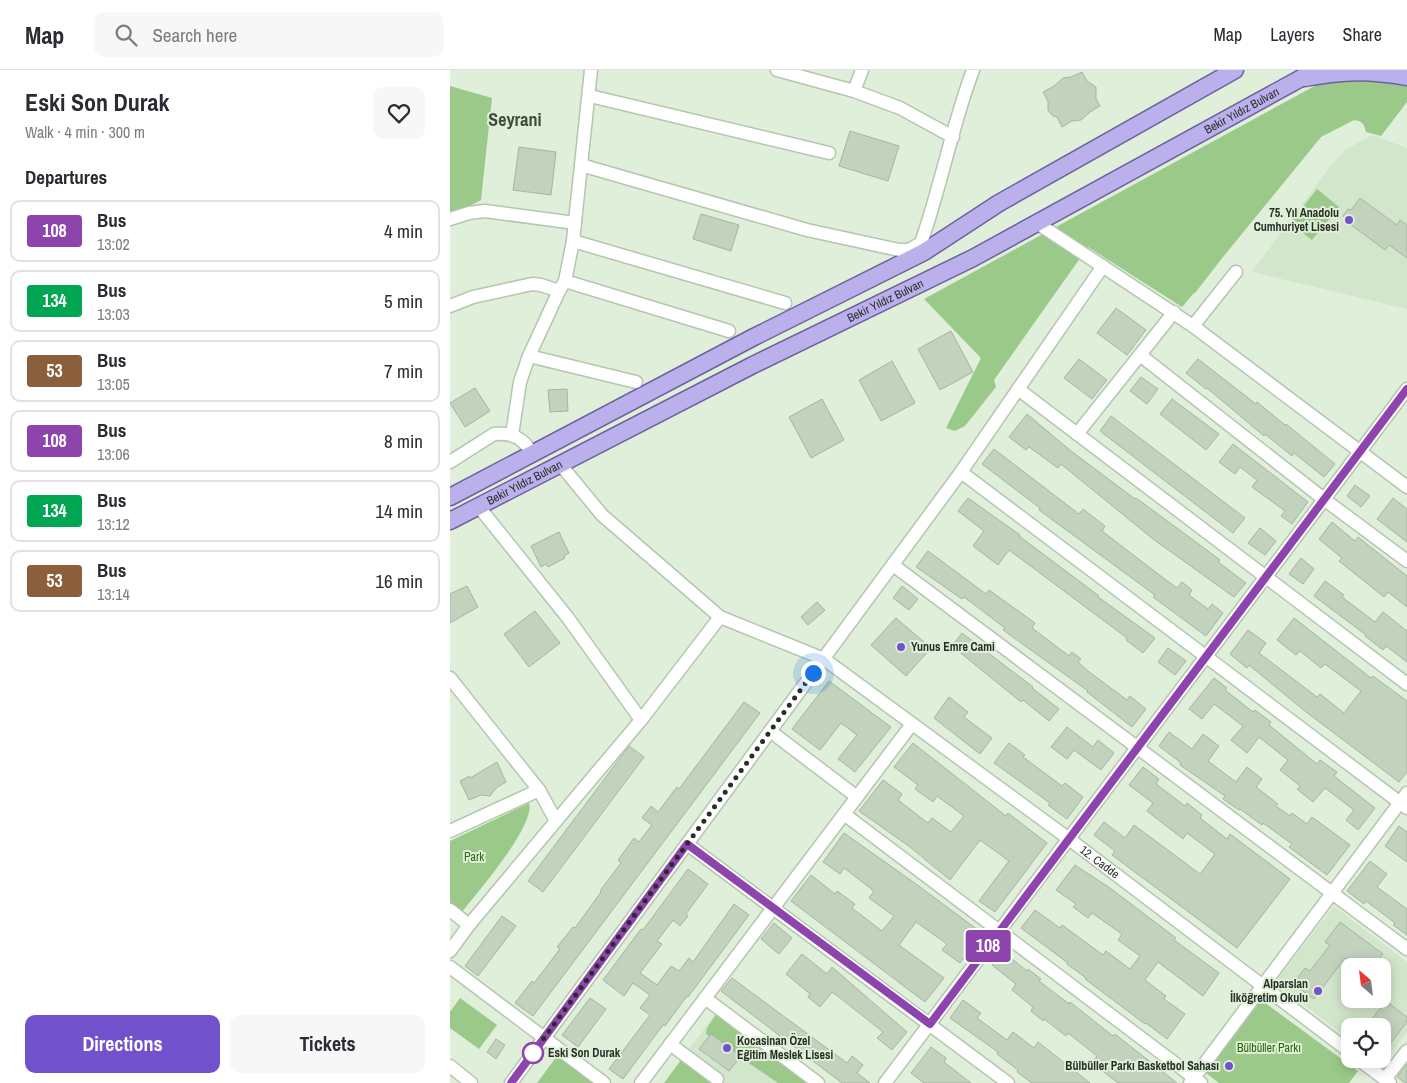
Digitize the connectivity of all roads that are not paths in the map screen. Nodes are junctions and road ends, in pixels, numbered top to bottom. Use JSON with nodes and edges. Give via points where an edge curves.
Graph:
{"nodes":[{"id":1,"x":592,"y":70,"type":"edge"},
{"id":2,"x":777,"y":70,"type":"edge"},
{"id":3,"x":862,"y":70,"type":"edge"},
{"id":4,"x":973,"y":70,"type":"edge"},
{"id":5,"x":1235,"y":70,"type":"edge"},
{"id":6,"x":1309,"y":73,"type":"edge"},
{"id":7,"x":1407,"y":77,"type":"edge"},
{"id":8,"x":854,"y":91,"type":"junction"},
{"id":9,"x":590,"y":96,"type":"junction"},
{"id":10,"x":953,"y":137,"type":"junction"},
{"id":11,"x":829,"y":153,"type":"dead end"},
{"id":12,"x":581,"y":165,"type":"junction"},
{"id":13,"x":450,"y":219,"type":"edge"},
{"id":14,"x":575,"y":223,"type":"junction"},
{"id":15,"x":1038,"y":223,"type":"junction"},
{"id":16,"x":573,"y":241,"type":"junction"},
{"id":17,"x":922,"y":248,"type":"junction"},
{"id":18,"x":1103,"y":266,"type":"junction"},
{"id":19,"x":1236,"y":272,"type":"dead end"},
{"id":20,"x":562,"y":286,"type":"junction"},
{"id":21,"x":452,"y":301,"type":"edge"},
{"id":22,"x":786,"y":303,"type":"dead end"},
{"id":23,"x":1174,"y":312,"type":"junction"},
{"id":24,"x":1193,"y":326,"type":"junction"},
{"id":25,"x":729,"y":331,"type":"dead end"},
{"id":26,"x":1140,"y":355,"type":"junction"},
{"id":27,"x":529,"y":356,"type":"junction"},
{"id":28,"x":636,"y":382,"type":"dead end"},
{"id":29,"x":1018,"y":389,"type":"junction"},
{"id":30,"x":1407,"y":389,"type":"edge"},
{"id":31,"x":1077,"y":434,"type":"junction"},
{"id":32,"x":512,"y":435,"type":"junction"},
{"id":33,"x":1361,"y":452,"type":"junction"},
{"id":34,"x":532,"y":454,"type":"junction"},
{"id":35,"x":450,"y":462,"type":"edge"},
{"id":36,"x":560,"y":464,"type":"junction"},
{"id":37,"x":961,"y":472,"type":"junction"},
{"id":38,"x":1407,"y":487,"type":"edge"},
{"id":39,"x":450,"y":497,"type":"edge"},
{"id":40,"x":1325,"y":500,"type":"junction"},
{"id":41,"x":479,"y":506,"type":"junction"},
{"id":42,"x":450,"y":522,"type":"edge"},
{"id":43,"x":1407,"y":562,"type":"edge"},
{"id":44,"x":893,"y":565,"type":"junction"},
{"id":45,"x":1266,"y":577,"type":"junction"},
{"id":46,"x":720,"y":617,"type":"junction"},
{"id":47,"x":1207,"y":657,"type":"junction"},
{"id":48,"x":824,"y":659,"type":"junction"},
{"id":49,"x":452,"y":683,"type":"edge"},
{"id":50,"x":1407,"y":684,"type":"edge"},
{"id":51,"x":641,"y":720,"type":"junction"},
{"id":52,"x":912,"y":724,"type":"junction"},
{"id":53,"x":770,"y":731,"type":"junction"},
{"id":54,"x":1138,"y":748,"type":"junction"},
{"id":55,"x":538,"y":790,"type":"junction"},
{"id":56,"x":857,"y":797,"type":"junction"},
{"id":57,"x":1405,"y":801,"type":"edge"},
{"id":58,"x":844,"y":814,"type":"junction"},
{"id":59,"x":556,"y":821,"type":"junction"},
{"id":60,"x":450,"y":831,"type":"edge"},
{"id":61,"x":1069,"y":839,"type":"junction"},
{"id":62,"x":687,"y":844,"type":"junction"},
{"id":63,"x":1333,"y":893,"type":"junction"},
{"id":64,"x":773,"y":908,"type":"junction"},
{"id":65,"x":450,"y":910,"type":"edge"},
{"id":66,"x":469,"y":925,"type":"junction"},
{"id":67,"x":1000,"y":931,"type":"junction"},
{"id":68,"x":1407,"y":949,"type":"edge"},
{"id":69,"x":450,"y":951,"type":"edge"},
{"id":70,"x":450,"y":967,"type":"edge"},
{"id":71,"x":1263,"y":986,"type":"junction"},
{"id":72,"x":705,"y":998,"type":"junction"},
{"id":73,"x":930,"y":1024,"type":"junction"},
{"id":74,"x":544,"y":1038,"type":"junction"},
{"id":75,"x":670,"y":1044,"type":"junction"},
{"id":76,"x":1341,"y":1045,"type":"edge"},
{"id":77,"x":1407,"y":1051,"type":"edge"},
{"id":78,"x":450,"y":1066,"type":"edge"},
{"id":79,"x":1370,"y":1068,"type":"edge"},
{"id":80,"x":717,"y":1079,"type":"dead end"},
{"id":81,"x":1195,"y":1081,"type":"edge"},
{"id":82,"x":1388,"y":1081,"type":"edge"},
{"id":83,"x":471,"y":1083,"type":"edge"},
{"id":84,"x":511,"y":1083,"type":"edge"},
{"id":85,"x":604,"y":1083,"type":"edge"},
{"id":86,"x":641,"y":1083,"type":"edge"},
{"id":87,"x":818,"y":1083,"type":"edge"},
{"id":88,"x":885,"y":1083,"type":"edge"},
{"id":89,"x":1008,"y":1083,"type":"edge"}],
"edges":[{"from":1,"to":9,"type":"street"},
{"from":2,"to":8,"type":"street"},
{"from":3,"to":8,"type":"street"},
{"from":4,"to":10,"type":"street"},
{"from":5,"to":17,"type":"main road","name":"Bekir Yıldız Bulvarı"},
{"from":6,"to":7,"type":"main road","via":[[1363,70]]},
{"from":6,"to":15,"type":"main road","name":"Bekir Yıldız Bulvarı"},
{"from":8,"to":10,"type":"street","via":[[900,108]]},
{"from":9,"to":11,"type":"street"},
{"from":9,"to":12,"type":"street"},
{"from":10,"to":17,"type":"street"},
{"from":12,"to":14,"type":"street"},
{"from":12,"to":17,"type":"street","via":[[816,232],[899,250]]},
{"from":13,"to":14,"type":"street","via":[[485,211]]},
{"from":14,"to":16,"type":"street"},
{"from":15,"to":18,"type":"street"},
{"from":15,"to":36,"type":"main road","name":"Bekir Yıldız Bulvarı"},
{"from":16,"to":20,"type":"street"},
{"from":16,"to":22,"type":"street"},
{"from":17,"to":34,"type":"main road","name":"Bekir Yıldız Bulvarı"},
{"from":18,"to":23,"type":"street"},
{"from":18,"to":29,"type":"street"},
{"from":19,"to":24,"type":"street"},
{"from":20,"to":21,"type":"street","via":[[532,284]]},
{"from":20,"to":25,"type":"street"},
{"from":20,"to":27,"type":"street"},
{"from":23,"to":24,"type":"street"},
{"from":23,"to":26,"type":"street"},
{"from":24,"to":33,"type":"street"},
{"from":26,"to":31,"type":"street"},
{"from":26,"to":40,"type":"street"},
{"from":27,"to":28,"type":"street"},
{"from":27,"to":32,"type":"street","via":[[520,382]]},
{"from":29,"to":31,"type":"street"},
{"from":29,"to":37,"type":"street"},
{"from":30,"to":33,"type":"street"},
{"from":31,"to":45,"type":"street"},
{"from":32,"to":34,"type":"street"},
{"from":32,"to":35,"type":"street","via":[[494,434]]},
{"from":33,"to":38,"type":"street"},
{"from":33,"to":40,"type":"street"},
{"from":34,"to":39,"type":"main road","name":"Bekir Yıldız Bulvarı"},
{"from":36,"to":41,"type":"main road","name":"Bekir Yıldız Bulvarı"},
{"from":36,"to":46,"type":"street","name":"12. Cadde","via":[[602,515]]},
{"from":37,"to":44,"type":"street"},
{"from":37,"to":47,"type":"street"},
{"from":40,"to":43,"type":"street"},
{"from":40,"to":45,"type":"street"},
{"from":41,"to":42,"type":"main road","name":"Bekir Yıldız Bulvarı"},
{"from":41,"to":51,"type":"street","via":[[568,618]]},
{"from":44,"to":48,"type":"street"},
{"from":44,"to":54,"type":"street"},
{"from":45,"to":47,"type":"street"},
{"from":45,"to":50,"type":"street"},
{"from":46,"to":48,"type":"street","name":"12. Cadde"},
{"from":46,"to":51,"type":"street"},
{"from":47,"to":54,"type":"street"},
{"from":47,"to":57,"type":"street"},
{"from":48,"to":52,"type":"street","name":"12. Cadde"},
{"from":48,"to":53,"type":"street"},
{"from":49,"to":55,"type":"street"},
{"from":51,"to":59,"type":"street"},
{"from":52,"to":56,"type":"street"},
{"from":52,"to":61,"type":"street","name":"12. Cadde"},
{"from":53,"to":56,"type":"street"},
{"from":53,"to":62,"type":"street"},
{"from":54,"to":61,"type":"street"},
{"from":54,"to":63,"type":"street"},
{"from":55,"to":59,"type":"street"},
{"from":55,"to":60,"type":"street"},
{"from":56,"to":58,"type":"street"},
{"from":57,"to":63,"type":"street"},
{"from":58,"to":64,"type":"street"},
{"from":58,"to":67,"type":"street"},
{"from":59,"to":66,"type":"street"},
{"from":61,"to":67,"type":"street"},
{"from":61,"to":71,"type":"street","name":"12. Cadde"},
{"from":62,"to":64,"type":"street"},
{"from":62,"to":74,"type":"street"},
{"from":63,"to":68,"type":"street"},
{"from":63,"to":71,"type":"street"},
{"from":64,"to":72,"type":"street"},
{"from":64,"to":73,"type":"street"},
{"from":65,"to":66,"type":"street"},
{"from":66,"to":69,"type":"street"},
{"from":67,"to":73,"type":"street"},
{"from":67,"to":81,"type":"street"},
{"from":70,"to":74,"type":"street"},
{"from":71,"to":76,"type":"street","name":"12. Cadde"},
{"from":71,"to":81,"type":"street"},
{"from":72,"to":75,"type":"street"},
{"from":72,"to":87,"type":"street"},
{"from":73,"to":88,"type":"street"},
{"from":73,"to":89,"type":"street"},
{"from":74,"to":84,"type":"street"},
{"from":74,"to":85,"type":"street"},
{"from":75,"to":80,"type":"street"},
{"from":75,"to":86,"type":"street"},
{"from":77,"to":82,"type":"street"},
{"from":78,"to":83,"type":"street"},
{"from":79,"to":82,"type":"street"}]}
